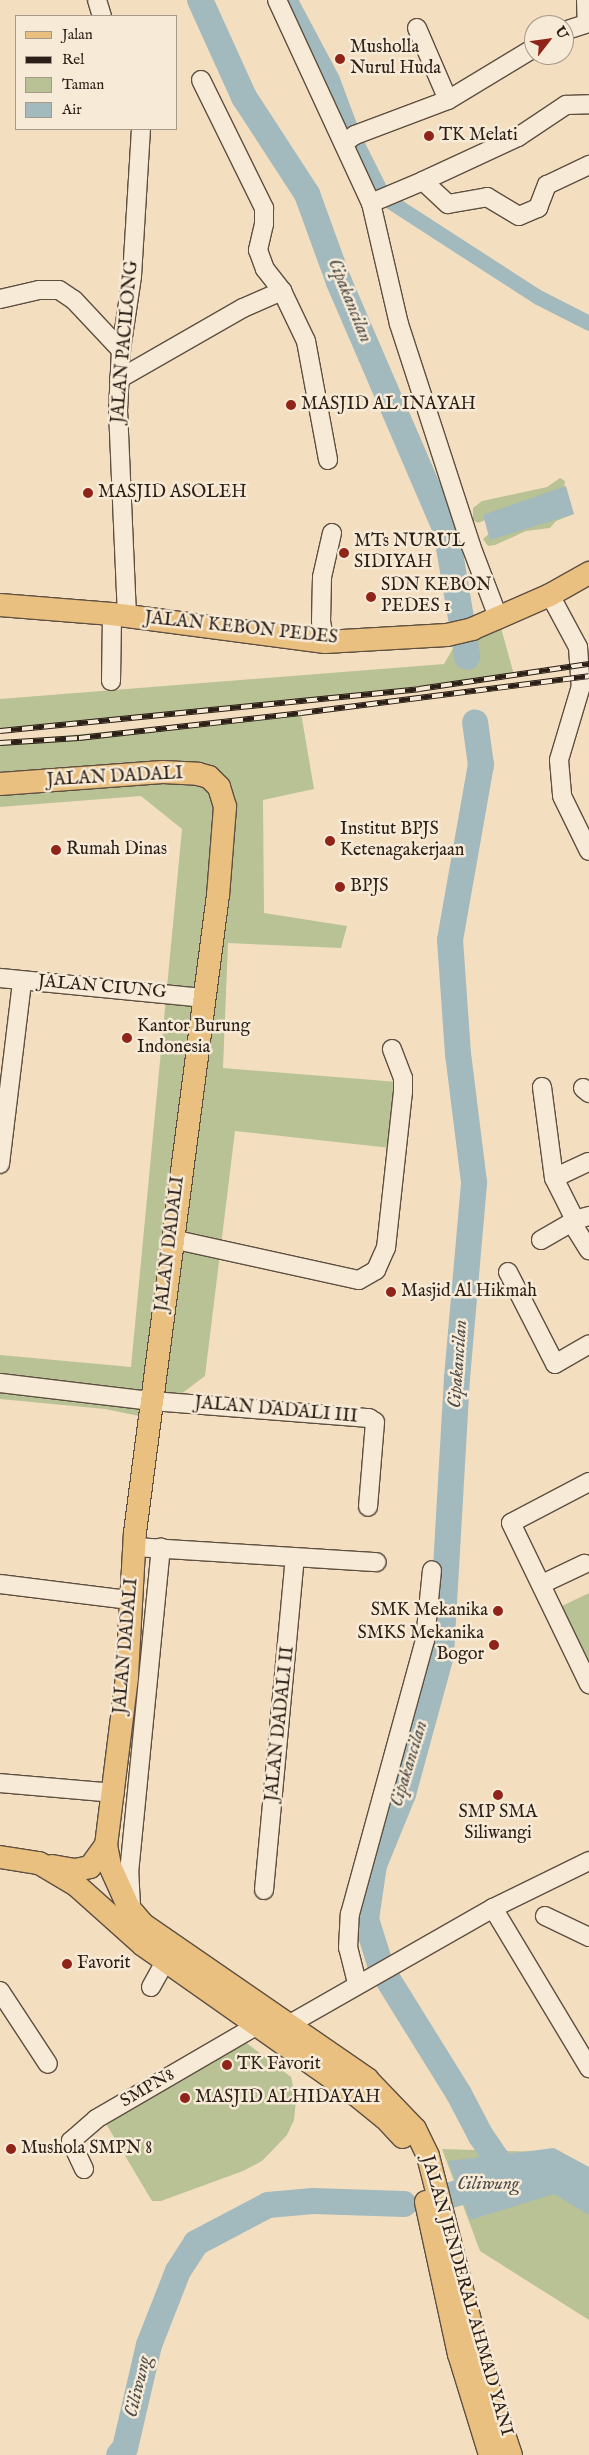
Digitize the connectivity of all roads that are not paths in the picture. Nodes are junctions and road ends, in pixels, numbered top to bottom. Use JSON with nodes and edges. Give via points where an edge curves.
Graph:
{"nodes":[{"id":1,"x":97,"y":0,"type":"edge"},
{"id":2,"x":277,"y":0,"type":"edge"},
{"id":3,"x":586,"y":0,"type":"edge"},
{"id":4,"x":102,"y":15,"type":"edge"},
{"id":5,"x":588,"y":23,"type":"edge"},
{"id":6,"x":417,"y":28,"type":"dead end"},
{"id":7,"x":574,"y":28,"type":"edge"},
{"id":8,"x":524,"y":55,"type":"edge"},
{"id":9,"x":201,"y":80,"type":"dead end"},
{"id":10,"x":448,"y":100,"type":"junction"},
{"id":11,"x":589,"y":104,"type":"edge"},
{"id":12,"x":141,"y":130,"type":"edge"},
{"id":13,"x":356,"y":136,"type":"junction"},
{"id":14,"x":589,"y":165,"type":"edge"},
{"id":15,"x":423,"y":181,"type":"junction"},
{"id":16,"x":371,"y":203,"type":"junction"},
{"id":17,"x":282,"y":291,"type":"junction"},
{"id":18,"x":0,"y":299,"type":"edge"},
{"id":19,"x":122,"y":350,"type":"junction"},
{"id":20,"x":119,"y":379,"type":"junction"},
{"id":21,"x":328,"y":460,"type":"dead end"},
{"id":22,"x":332,"y":533,"type":"dead end"},
{"id":23,"x":589,"y":573,"type":"edge"},
{"id":24,"x":550,"y":595,"type":"junction"},
{"id":25,"x":0,"y":605,"type":"edge"},
{"id":26,"x":120,"y":615,"type":"junction"},
{"id":27,"x":498,"y":617,"type":"junction"},
{"id":28,"x":326,"y":642,"type":"junction"},
{"id":29,"x":584,"y":646,"type":"edge"},
{"id":30,"x":111,"y":681,"type":"dead end"},
{"id":31,"x":585,"y":686,"type":"edge"},
{"id":32,"x":0,"y":784,"type":"edge"},
{"id":33,"x":589,"y":851,"type":"edge"},
{"id":34,"x":0,"y":978,"type":"edge"},
{"id":35,"x":22,"y":981,"type":"junction"},
{"id":36,"x":204,"y":998,"type":"junction"},
{"id":37,"x":392,"y":1049,"type":"dead end"},
{"id":38,"x":542,"y":1087,"type":"dead end"},
{"id":39,"x":589,"y":1162,"type":"edge"},
{"id":40,"x":0,"y":1164,"type":"edge"},
{"id":41,"x":554,"y":1178,"type":"junction"},
{"id":42,"x":579,"y":1220,"type":"edge"},
{"id":43,"x":172,"y":1238,"type":"junction"},
{"id":44,"x":541,"y":1240,"type":"dead end"},
{"id":45,"x":589,"y":1250,"type":"edge"},
{"id":46,"x":508,"y":1272,"type":"dead end"},
{"id":47,"x":589,"y":1344,"type":"edge"},
{"id":48,"x":0,"y":1383,"type":"edge"},
{"id":49,"x":152,"y":1401,"type":"junction"},
{"id":50,"x":589,"y":1482,"type":"edge"},
{"id":51,"x":368,"y":1507,"type":"dead end"},
{"id":52,"x":136,"y":1547,"type":"junction"},
{"id":53,"x":161,"y":1548,"type":"junction"},
{"id":54,"x":295,"y":1557,"type":"junction"},
{"id":55,"x":377,"y":1562,"type":"dead end"},
{"id":56,"x":584,"y":1564,"type":"dead end"},
{"id":57,"x":432,"y":1570,"type":"dead end"},
{"id":58,"x":0,"y":1584,"type":"edge"},
{"id":59,"x":542,"y":1584,"type":"junction"},
{"id":60,"x":129,"y":1600,"type":"junction"},
{"id":61,"x":149,"y":1672,"type":"junction"},
{"id":62,"x":127,"y":1676,"type":"junction"},
{"id":63,"x":589,"y":1684,"type":"edge"},
{"id":64,"x":117,"y":1754,"type":"junction"},
{"id":65,"x":142,"y":1754,"type":"junction"},
{"id":66,"x":0,"y":1783,"type":"edge"},
{"id":67,"x":113,"y":1803,"type":"junction"},
{"id":68,"x":136,"y":1810,"type":"junction"},
{"id":69,"x":106,"y":1845,"type":"junction"},
{"id":70,"x":0,"y":1857,"type":"edge"},
{"id":71,"x":589,"y":1860,"type":"edge"},
{"id":72,"x":39,"y":1863,"type":"junction"},
{"id":73,"x":264,"y":1890,"type":"dead end"},
{"id":74,"x":493,"y":1908,"type":"junction"},
{"id":75,"x":134,"y":1914,"type":"junction"},
{"id":76,"x":545,"y":1916,"type":"dead end"},
{"id":77,"x":589,"y":1937,"type":"edge"},
{"id":78,"x":165,"y":1962,"type":"junction"},
{"id":79,"x":357,"y":1983,"type":"junction"},
{"id":80,"x":151,"y":1988,"type":"dead end"},
{"id":81,"x":0,"y":1991,"type":"edge"},
{"id":82,"x":288,"y":2025,"type":"junction"},
{"id":83,"x":256,"y":2026,"type":"junction"},
{"id":84,"x":48,"y":2064,"type":"dead end"},
{"id":85,"x":589,"y":2068,"type":"edge"},
{"id":86,"x":361,"y":2087,"type":"junction"},
{"id":87,"x":84,"y":2169,"type":"dead end"},
{"id":88,"x":442,"y":2239,"type":"junction"},
{"id":89,"x":508,"y":2446,"type":"edge"},
{"id":90,"x":490,"y":2455,"type":"edge"},
{"id":91,"x":526,"y":2455,"type":"edge"}],
"edges":[{"from":1,"to":4,"type":"street"},
{"from":2,"to":13,"type":"street"},
{"from":3,"to":5,"type":"street"},
{"from":5,"to":7,"type":"street"},
{"from":6,"to":10,"type":"street"},
{"from":8,"to":10,"type":"street"},
{"from":9,"to":17,"type":"street","via":[[264,208],[258,250],[265,269]]},
{"from":10,"to":13,"type":"street"},
{"from":11,"to":15,"type":"street","via":[[566,105],[518,137]]},
{"from":12,"to":19,"type":"street","name":"JALAN PACILONG","via":[[132,276]]},
{"from":13,"to":16,"type":"street"},
{"from":14,"to":15,"type":"street","via":[[547,185],[538,208],[519,216],[487,197],[448,204]]},
{"from":15,"to":16,"type":"street"},
{"from":16,"to":27,"type":"street","via":[[399,324],[471,546]]},
{"from":17,"to":20,"type":"street","via":[[242,308]]},
{"from":17,"to":21,"type":"street","via":[[306,341]]},
{"from":18,"to":19,"type":"street","via":[[39,290],[59,290],[74,300]]},
{"from":19,"to":20,"type":"street","name":"JALAN PACILONG"},
{"from":20,"to":26,"type":"street","name":"JALAN PACILONG"},
{"from":22,"to":28,"type":"street","via":[[322,577],[321,622]]},
{"from":23,"to":24,"type":"main road","name":"JALAN KEBON PEDES"},
{"from":24,"to":27,"type":"main road","name":"JALAN KEBON PEDES"},
{"from":24,"to":29,"type":"street"},
{"from":25,"to":26,"type":"main road","name":"JALAN KEBON PEDES"},
{"from":26,"to":28,"type":"main road","name":"JALAN KEBON PEDES"},
{"from":26,"to":30,"type":"street","name":"JALAN PACILONG"},
{"from":27,"to":28,"type":"main road","name":"JALAN KEBON PEDES","via":[[472,629],[447,635]]},
{"from":29,"to":31,"type":"street"},
{"from":31,"to":33,"type":"street","via":[[560,760],[562,796]]},
{"from":32,"to":36,"type":"main road","name":"JALAN DADALI","via":[[163,772],[198,774],[219,786],[225,807]]},
{"from":34,"to":35,"type":"street","name":"JALAN CIUNG"},
{"from":35,"to":36,"type":"street","name":"JALAN CIUNG"},
{"from":35,"to":40,"type":"street"},
{"from":36,"to":43,"type":"main road","name":"JALAN DADALI"},
{"from":37,"to":43,"type":"street","via":[[402,1078],[403,1092],[386,1248],[376,1270],[359,1280]]},
{"from":38,"to":41,"type":"street"},
{"from":39,"to":41,"type":"street"},
{"from":41,"to":42,"type":"street"},
{"from":42,"to":44,"type":"street"},
{"from":42,"to":45,"type":"street"},
{"from":43,"to":49,"type":"main road","name":"JALAN DADALI"},
{"from":46,"to":47,"type":"street","via":[[555,1364]]},
{"from":48,"to":49,"type":"street"},
{"from":49,"to":51,"type":"street","name":"JALAN DADALI III","via":[[369,1418],[375,1422]]},
{"from":49,"to":52,"type":"main road","name":"JALAN DADALI"},
{"from":50,"to":59,"type":"street","via":[[511,1523]]},
{"from":52,"to":53,"type":"street"},
{"from":52,"to":60,"type":"main road","name":"JALAN DADALI"},
{"from":53,"to":54,"type":"street"},
{"from":53,"to":61,"type":"street"},
{"from":54,"to":55,"type":"street"},
{"from":54,"to":73,"type":"street","name":"JALAN DADALI II"},
{"from":56,"to":59,"type":"street"},
{"from":57,"to":79,"type":"street","via":[[426,1640],[350,1914],[348,1948]]},
{"from":58,"to":60,"type":"street"},
{"from":59,"to":63,"type":"street"},
{"from":60,"to":62,"type":"main road","name":"JALAN DADALI"},
{"from":61,"to":62,"type":"street"},
{"from":61,"to":65,"type":"street"},
{"from":62,"to":64,"type":"main road","name":"JALAN DADALI"},
{"from":64,"to":65,"type":"street"},
{"from":64,"to":67,"type":"main road","name":"JALAN DADALI"},
{"from":65,"to":68,"type":"street"},
{"from":66,"to":67,"type":"street"},
{"from":67,"to":68,"type":"street"},
{"from":67,"to":69,"type":"main road","name":"JALAN DADALI"},
{"from":68,"to":75,"type":"street","via":[[129,1873]]},
{"from":69,"to":72,"type":"main road","via":[[96,1862],[82,1870]]},
{"from":69,"to":75,"type":"main road","name":"JALAN DADALI","via":[[115,1883]]},
{"from":70,"to":72,"type":"main road","name":"JALAN JENDERAL AHMAD YANI"},
{"from":71,"to":74,"type":"street"},
{"from":72,"to":78,"type":"main road","name":"JALAN JENDERAL AHMAD YANI","via":[[76,1884],[129,1934]]},
{"from":74,"to":79,"type":"street","via":[[387,1970]]},
{"from":74,"to":85,"type":"street"},
{"from":75,"to":82,"type":"main road","name":"JALAN JENDERAL AHMAD YANI"},
{"from":76,"to":77,"type":"street"},
{"from":78,"to":80,"type":"street"},
{"from":78,"to":83,"type":"main road","name":"JALAN JENDERAL AHMAD YANI"},
{"from":79,"to":82,"type":"street"},
{"from":81,"to":84,"type":"street"},
{"from":82,"to":83,"type":"street"},
{"from":82,"to":86,"type":"main road","name":"JALAN JENDERAL AHMAD YANI"},
{"from":83,"to":86,"type":"main road","name":"JALAN JENDERAL AHMAD YANI"},
{"from":83,"to":87,"type":"street","name":"SMPN8","via":[[96,2119],[74,2137],[71,2141]]},
{"from":86,"to":88,"type":"main road","name":"JALAN JENDERAL AHMAD YANI","via":[[399,2132],[427,2177]]},
{"from":88,"to":89,"type":"main road","name":"JALAN JENDERAL AHMAD YANI"},
{"from":88,"to":90,"type":"main road","name":"JALAN JENDERAL AHMAD YANI","via":[[459,2354]]},
{"from":89,"to":91,"type":"main road"}]}
